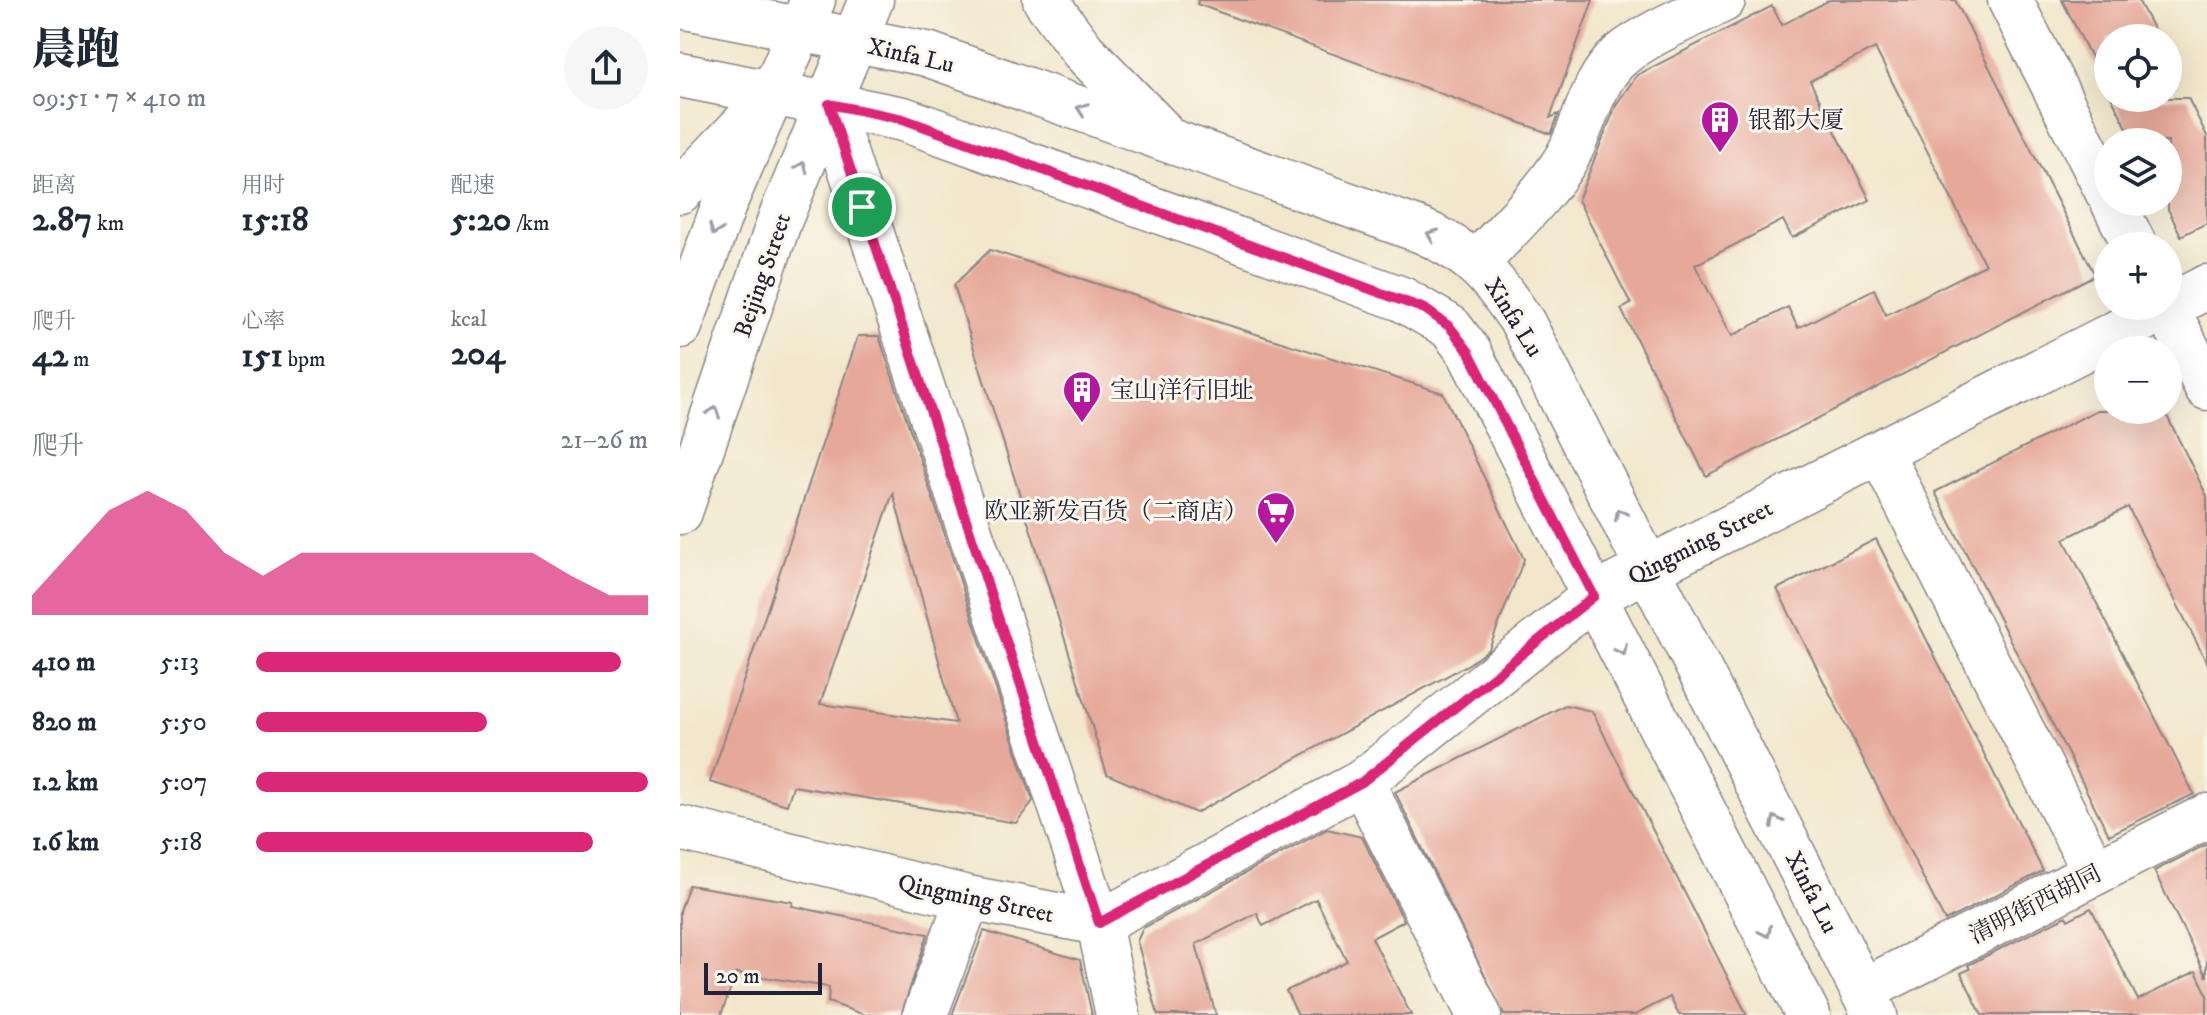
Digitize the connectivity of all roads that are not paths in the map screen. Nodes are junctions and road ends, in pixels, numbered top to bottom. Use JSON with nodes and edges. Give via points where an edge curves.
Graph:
{"nodes":[{"id":1,"x":871,"y":0,"type":"edge"},
{"id":2,"x":1045,"y":0,"type":"edge"},
{"id":3,"x":1723,"y":0,"type":"edge"},
{"id":4,"x":2010,"y":0,"type":"edge"},
{"id":5,"x":680,"y":6,"type":"edge"},
{"id":6,"x":807,"y":15,"type":"edge"},
{"id":7,"x":854,"y":41,"type":"junction"},
{"id":8,"x":680,"y":75,"type":"edge"},
{"id":9,"x":772,"y":94,"type":"junction"},
{"id":10,"x":829,"y":104,"type":"junction"},
{"id":11,"x":1172,"y":141,"type":"junction"},
{"id":12,"x":2094,"y":165,"type":"edge"},
{"id":13,"x":680,"y":191,"type":"edge"},
{"id":14,"x":1478,"y":262,"type":"junction"},
{"id":15,"x":2207,"y":287,"type":"edge"},
{"id":16,"x":2182,"y":299,"type":"edge"},
{"id":17,"x":2140,"y":320,"type":"edge"},
{"id":18,"x":2173,"y":320,"type":"edge"},
{"id":19,"x":680,"y":326,"type":"edge"},
{"id":20,"x":2207,"y":388,"type":"edge"},
{"id":21,"x":1880,"y":452,"type":"junction"},
{"id":22,"x":680,"y":512,"type":"edge"},
{"id":23,"x":1648,"y":569,"type":"junction"},
{"id":24,"x":1594,"y":596,"type":"junction"},
{"id":25,"x":1362,"y":782,"type":"junction"},
{"id":26,"x":2207,"y":816,"type":"edge"},
{"id":27,"x":680,"y":828,"type":"edge"},
{"id":28,"x":2095,"y":873,"type":"junction"},
{"id":29,"x":968,"y":898,"type":"junction"},
{"id":30,"x":1099,"y":923,"type":"junction"},
{"id":31,"x":1869,"y":1003,"type":"edge"},
{"id":32,"x":925,"y":1015,"type":"edge"},
{"id":33,"x":1118,"y":1015,"type":"edge"},
{"id":34,"x":1479,"y":1015,"type":"edge"},
{"id":35,"x":1808,"y":1015,"type":"edge"}],
"edges":[{"from":1,"to":7,"type":"main road","name":"Beijing Street"},
{"from":2,"to":11,"type":"main road","via":[[1124,98]]},
{"from":3,"to":14,"type":"main road","via":[[1619,57],[1599,82],[1556,175]]},
{"from":4,"to":12,"type":"main road"},
{"from":5,"to":6,"type":"main road","name":"Xinfa Lu"},
{"from":6,"to":7,"type":"main road","name":"Xinfa Lu"},
{"from":6,"to":9,"type":"main road"},
{"from":7,"to":10,"type":"main road","name":"Beijing Street"},
{"from":11,"to":7,"type":"main road","name":"Xinfa Lu","one_way":true,"via":[[927,54]]},
{"from":8,"to":9,"type":"main road"},
{"from":9,"to":10,"type":"main road"},
{"from":9,"to":13,"type":"main road"},
{"from":9,"to":19,"type":"main road","one_way":true},
{"from":22,"to":10,"type":"main road","name":"Beijing Street","one_way":true,"via":[[780,219]]},
{"from":10,"to":24,"type":"main road","via":[[903,119],[1425,309],[1450,327],[1469,352]]},
{"from":10,"to":30,"type":"main road"},
{"from":14,"to":11,"type":"main road","name":"Xinfa Lu","one_way":true,"via":[[1422,231]]},
{"from":23,"to":14,"type":"main road","name":"Xinfa Lu","one_way":true,"via":[[1523,323]]},
{"from":15,"to":16,"type":"main road","name":"Qingming Street"},
{"from":17,"to":21,"type":"main road","name":"Qingming Street"},
{"from":18,"to":20,"type":"main road"},
{"from":21,"to":23,"type":"main road","name":"Qingming Street"},
{"from":21,"to":28,"type":"main road"},
{"from":23,"to":24,"type":"main road","name":"Qingming Street"},
{"from":31,"to":23,"type":"main road","name":"Xinfa Lu","one_way":true},
{"from":24,"to":25,"type":"main road","name":"Qingming Street"},
{"from":24,"to":35,"type":"main road","one_way":true},
{"from":25,"to":30,"type":"main road","name":"Qingming Street"},
{"from":25,"to":34,"type":"main road"},
{"from":26,"to":28,"type":"main road","name":"清明街西胡同"},
{"from":27,"to":29,"type":"main road","name":"Qingming Street"},
{"from":28,"to":31,"type":"main road","name":"清明街西胡同"},
{"from":29,"to":30,"type":"main road","name":"Qingming Street"},
{"from":29,"to":32,"type":"main road"},
{"from":30,"to":33,"type":"main road"}]}
